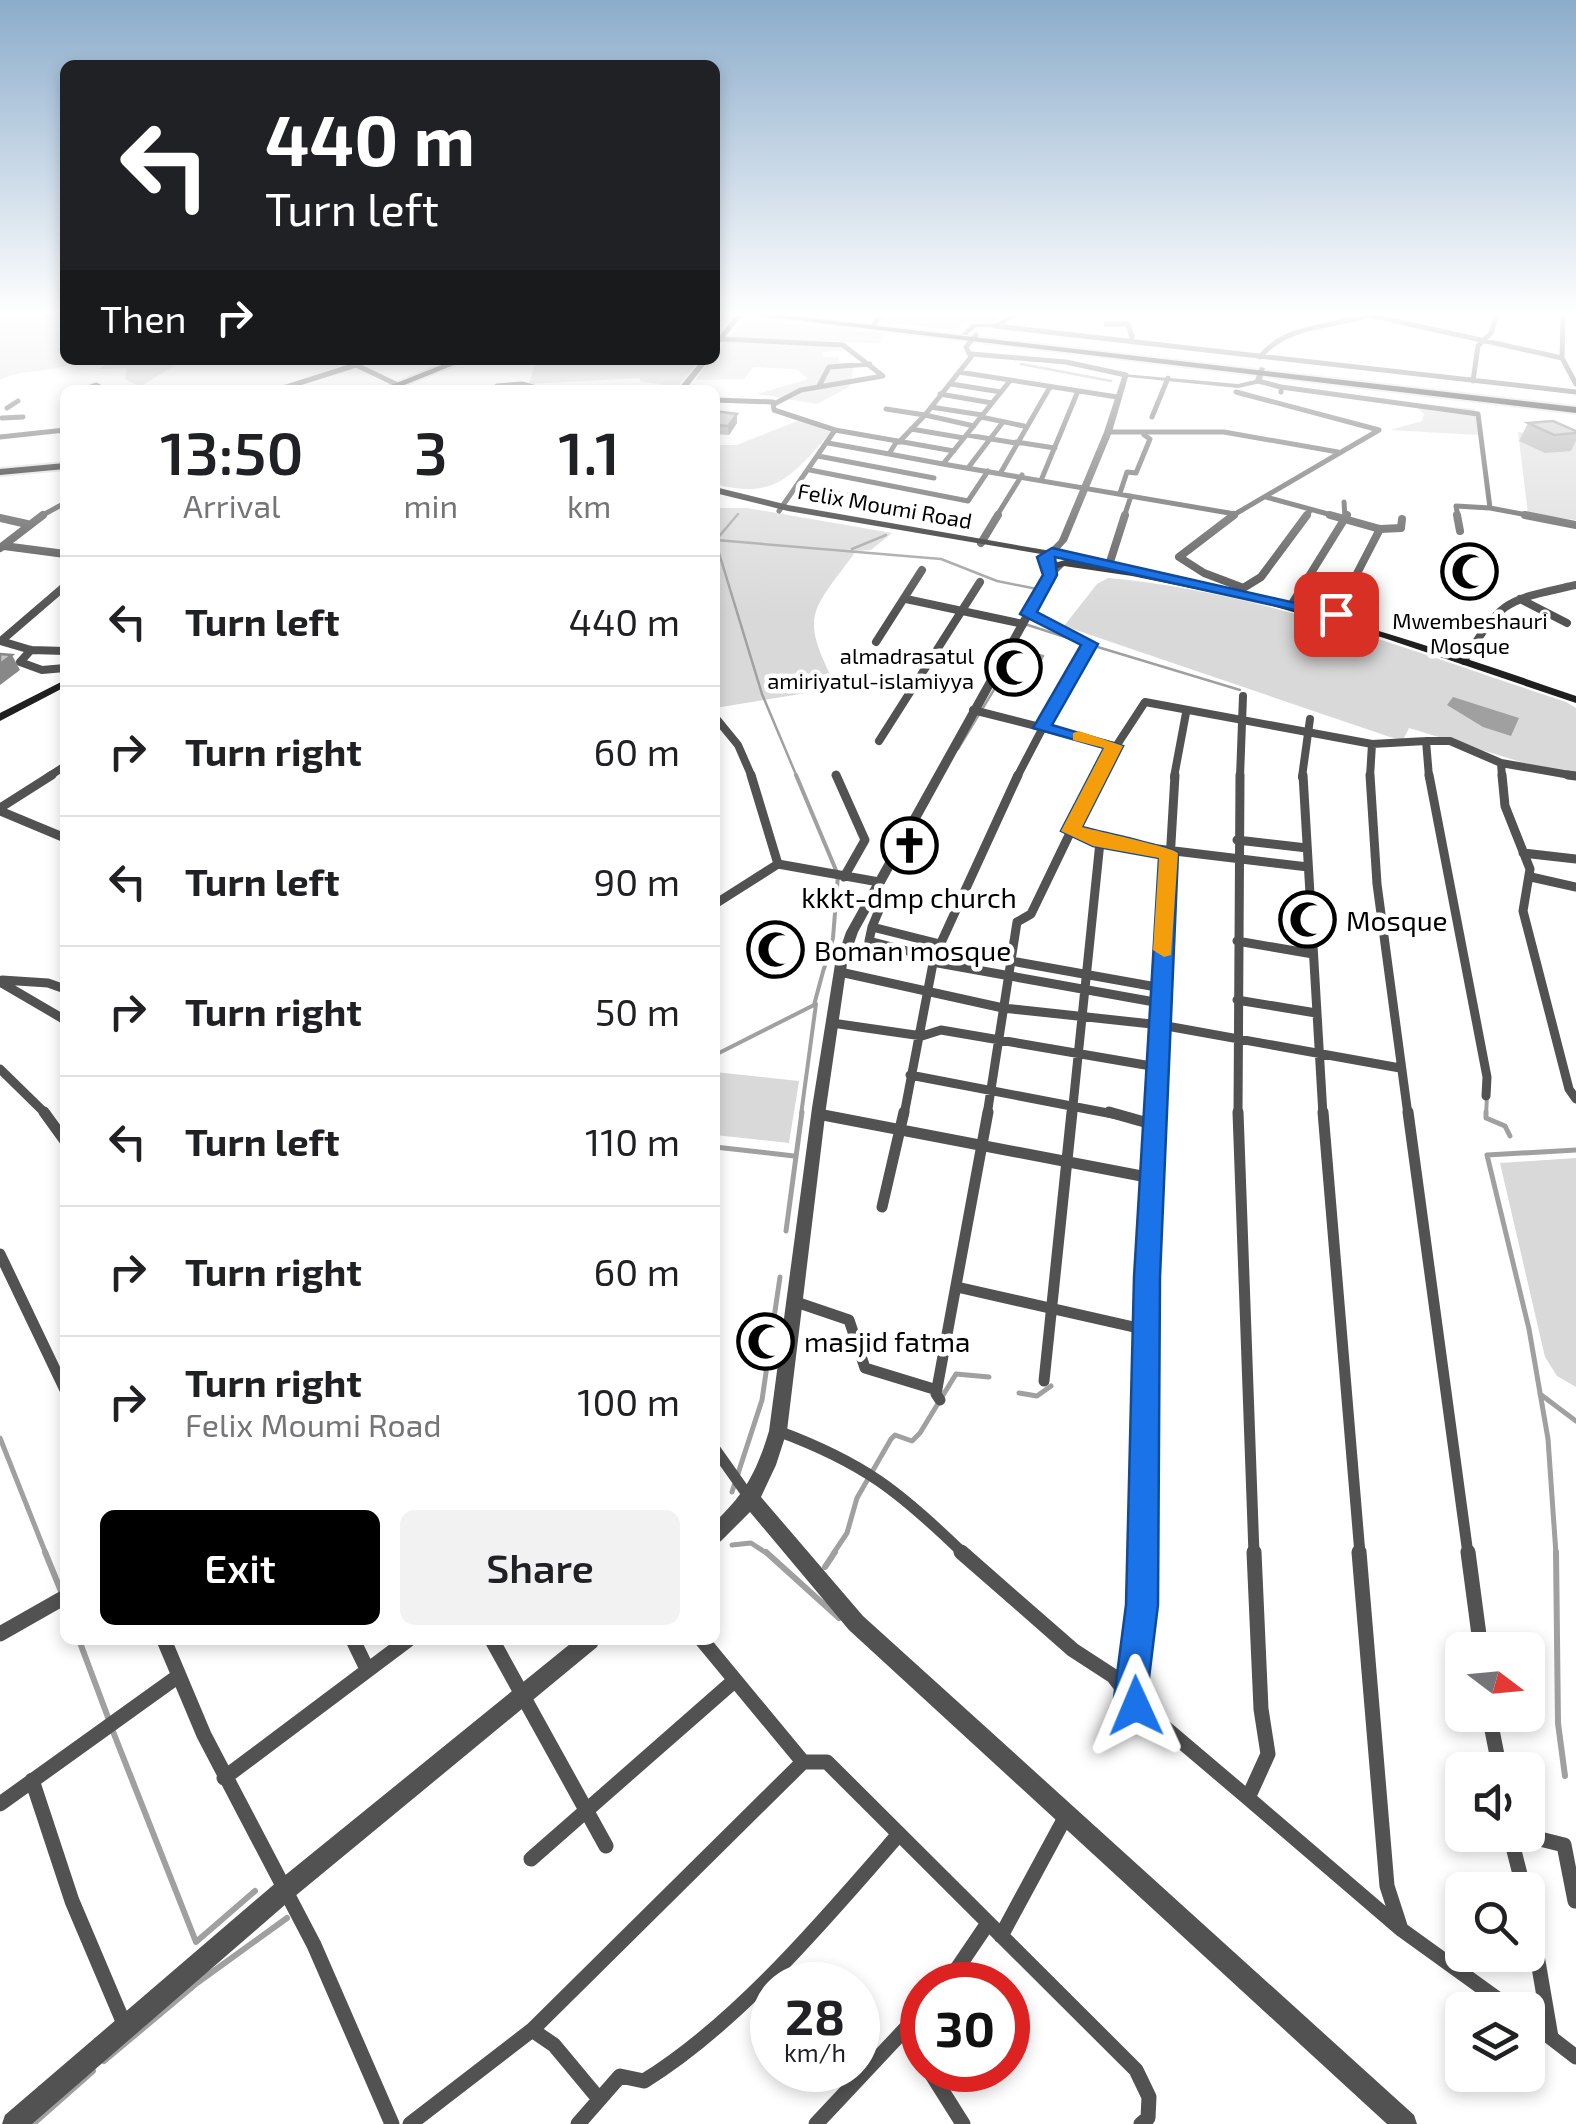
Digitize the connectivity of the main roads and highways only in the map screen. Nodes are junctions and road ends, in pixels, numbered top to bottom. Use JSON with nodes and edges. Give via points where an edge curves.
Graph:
{"nodes":[{"id":1,"x":60,"y":468,"type":"edge"},
{"id":2,"x":0,"y":474,"type":"edge"},
{"id":3,"x":720,"y":493,"type":"edge"},
{"id":4,"x":939,"y":538,"type":"junction"},
{"id":5,"x":1056,"y":560,"type":"junction"},
{"id":6,"x":1304,"y":608,"type":"junction"},
{"id":7,"x":1465,"y":659,"type":"junction"},
{"id":8,"x":60,"y":686,"type":"edge"},
{"id":9,"x":1576,"y":697,"type":"edge"},
{"id":10,"x":0,"y":718,"type":"edge"}],
"edges":[{"from":1,"to":2,"type":"main road"},
{"from":3,"to":4,"type":"main road","name":"Felix Moumi Road"},
{"from":4,"to":5,"type":"main road","name":"Felix Moumi Road"},
{"from":4,"to":5,"type":"main road","name":"Felix Moumi Road"},
{"from":5,"to":6,"type":"main road","name":"Felix Moumi Road"},
{"from":5,"to":6,"type":"main road","name":"Felix Moumi Road","via":[[1241,588]]},
{"from":6,"to":7,"type":"main road","name":"Felix Moumi Road"},
{"from":6,"to":7,"type":"main road","name":"Felix Moumi Road"},
{"from":7,"to":9,"type":"main road","name":"Felix Moumi Road"},
{"from":8,"to":10,"type":"main road"}]}
